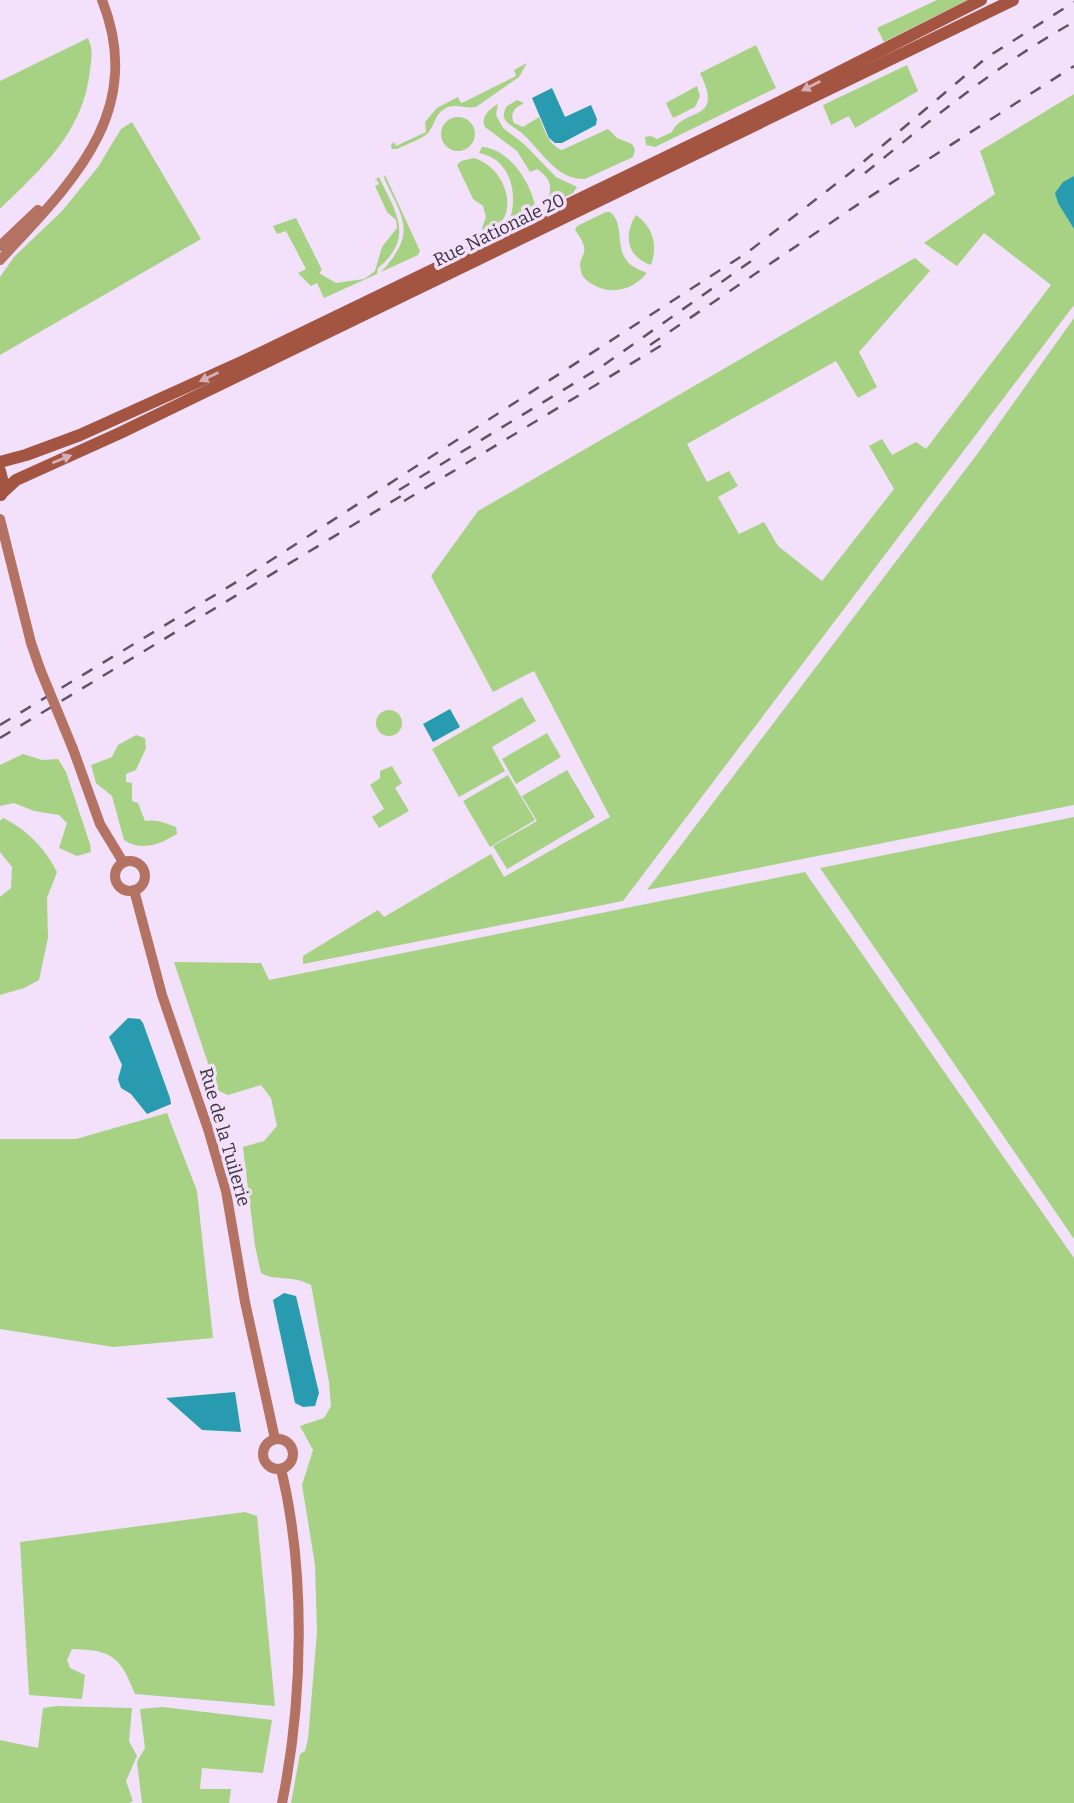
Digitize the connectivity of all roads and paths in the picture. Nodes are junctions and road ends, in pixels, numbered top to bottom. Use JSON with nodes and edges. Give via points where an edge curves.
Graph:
{"nodes":[{"id":1,"x":102,"y":0,"type":"edge"},
{"id":2,"x":981,"y":0,"type":"edge"},
{"id":3,"x":993,"y":0,"type":"edge"},
{"id":4,"x":1013,"y":0,"type":"edge"},
{"id":5,"x":836,"y":87,"type":"junction"},
{"id":6,"x":64,"y":187,"type":"junction"},
{"id":7,"x":0,"y":246,"type":"edge"},
{"id":8,"x":0,"y":260,"type":"edge"},
{"id":9,"x":0,"y":462,"type":"edge"},
{"id":10,"x":0,"y":471,"type":"edge"},
{"id":11,"x":1,"y":495,"type":"edge"},
{"id":12,"x":0,"y":519,"type":"edge"},
{"id":13,"x":0,"y":541,"type":"edge"},
{"id":14,"x":11,"y":566,"type":"junction"},
{"id":15,"x":123,"y":862,"type":"junction"},
{"id":16,"x":134,"y":890,"type":"junction"},
{"id":17,"x":275,"y":1439,"type":"junction"},
{"id":18,"x":281,"y":1469,"type":"junction"},
{"id":19,"x":282,"y":1803,"type":"edge"}],
"edges":[{"from":1,"to":6,"type":"street","via":[[112,32],[114,90],[98,140]]},
{"from":2,"to":9,"type":"main road","name":"Rue Nationale 20","one_way":true,"via":[[256,355],[80,435]]},
{"from":3,"to":5,"type":"main road","via":[[855,72]]},
{"from":4,"to":5,"type":"main road","name":"Rue Nationale 20"},
{"from":11,"to":5,"type":"main road","name":"Rue Nationale 20","one_way":true,"via":[[16,480]]},
{"from":6,"to":7,"type":"street"},
{"from":6,"to":8,"type":"street"},
{"from":10,"to":11,"type":"main road"},
{"from":12,"to":14,"type":"street","name":"Rue de la Tuilerie"},
{"from":13,"to":14,"type":"street","name":"Rue de la Tuilerie"},
{"from":14,"to":15,"type":"street","name":"Rue de la Tuilerie","bridge":true,"via":[[40,669],[100,824]]},
{"from":15,"to":16,"type":"street","name":"Rue de la Tuilerie","via":[[116,882],[125,890]]},
{"from":15,"to":16,"type":"street","name":"Rue de la Tuilerie","via":[[132,860],[144,869],[144,882]]},
{"from":16,"to":17,"type":"street","name":"Rue de la Tuilerie","via":[[162,995],[226,1191]]},
{"from":17,"to":18,"type":"street","via":[[288,1443],[293,1451],[292,1460]]},
{"from":17,"to":18,"type":"street","via":[[264,1447],[264,1460],[269,1467]]},
{"from":18,"to":19,"type":"street","via":[[293,1546],[298,1639],[296,1714]]}]}
